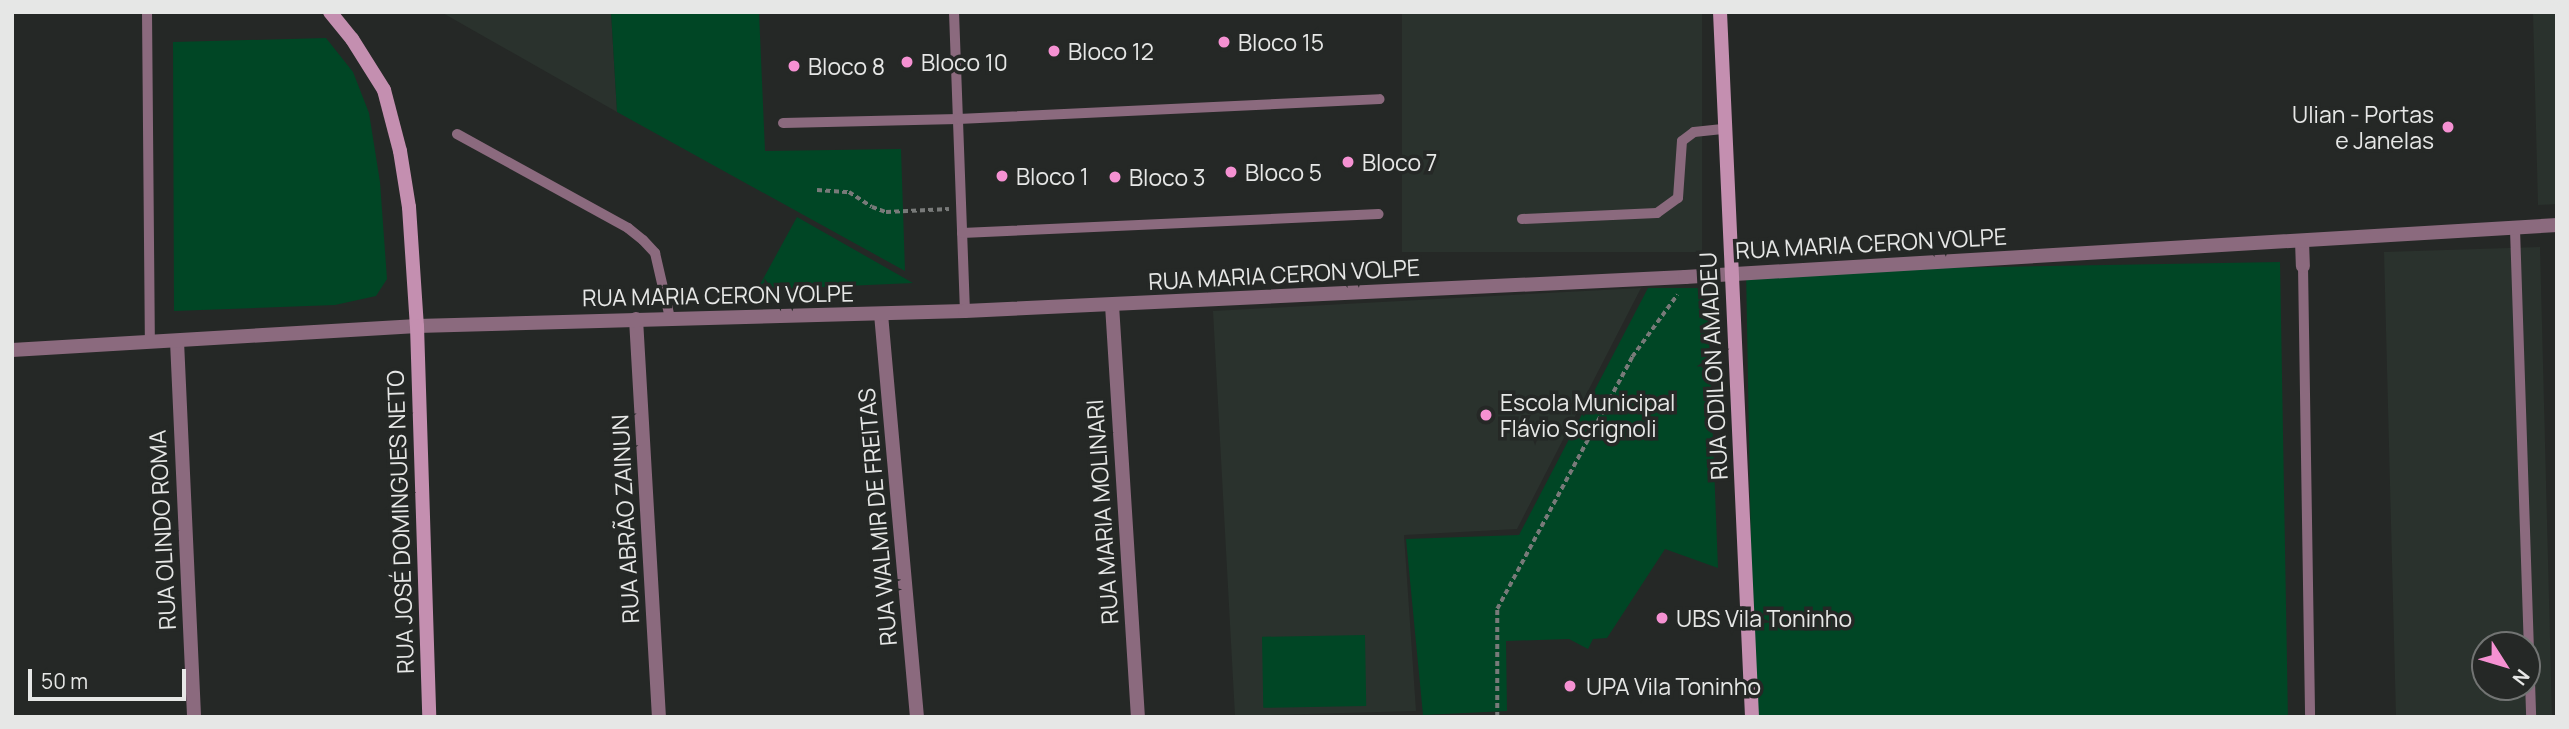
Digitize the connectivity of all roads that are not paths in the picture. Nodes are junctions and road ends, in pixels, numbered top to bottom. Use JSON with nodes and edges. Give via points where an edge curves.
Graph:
{"nodes":[{"id":1,"x":147,"y":12,"type":"edge"},
{"id":2,"x":330,"y":12,"type":"edge"},
{"id":3,"x":954,"y":12,"type":"edge"},
{"id":4,"x":1720,"y":12,"type":"edge"},
{"id":5,"x":1380,"y":99,"type":"dead end"},
{"id":6,"x":958,"y":119,"type":"junction"},
{"id":7,"x":783,"y":124,"type":"dead end"},
{"id":8,"x":1725,"y":129,"type":"junction"},
{"id":9,"x":457,"y":134,"type":"dead end"},
{"id":10,"x":1379,"y":214,"type":"dead end"},
{"id":11,"x":1521,"y":219,"type":"dead end"},
{"id":12,"x":2557,"y":225,"type":"edge"},
{"id":13,"x":2515,"y":229,"type":"junction"},
{"id":14,"x":962,"y":233,"type":"junction"},
{"id":15,"x":2302,"y":241,"type":"junction"},
{"id":16,"x":2303,"y":267,"type":"joint"},
{"id":17,"x":1731,"y":273,"type":"junction"},
{"id":18,"x":1112,"y":305,"type":"junction"},
{"id":19,"x":965,"y":311,"type":"junction"},
{"id":20,"x":881,"y":314,"type":"junction"},
{"id":21,"x":670,"y":318,"type":"junction"},
{"id":22,"x":636,"y":319,"type":"junction"},
{"id":23,"x":417,"y":326,"type":"junction"},
{"id":24,"x":177,"y":341,"type":"junction"},
{"id":25,"x":150,"y":342,"type":"junction"},
{"id":26,"x":12,"y":350,"type":"edge"},
{"id":27,"x":194,"y":717,"type":"edge"},
{"id":28,"x":429,"y":717,"type":"edge"},
{"id":29,"x":659,"y":717,"type":"edge"},
{"id":30,"x":917,"y":717,"type":"edge"},
{"id":31,"x":1138,"y":717,"type":"edge"},
{"id":32,"x":1752,"y":717,"type":"edge"},
{"id":33,"x":2310,"y":717,"type":"edge"},
{"id":34,"x":2531,"y":717,"type":"edge"}],
"edges":[{"from":1,"to":25,"type":"lane"},
{"from":2,"to":23,"type":"street","name":"RUA JOSÉ DOMINGUES NETO","via":[[384,90],[409,208]]},
{"from":3,"to":6,"type":"lane"},
{"from":4,"to":8,"type":"street","name":"RUA ODILON AMADEU"},
{"from":5,"to":6,"type":"lane"},
{"from":6,"to":7,"type":"lane"},
{"from":6,"to":14,"type":"lane"},
{"from":8,"to":11,"type":"lane","via":[[1694,132],[1682,141],[1678,198],[1657,213]]},
{"from":8,"to":17,"type":"street","name":"RUA ODILON AMADEU"},
{"from":9,"to":21,"type":"lane","via":[[643,240],[656,253]]},
{"from":10,"to":14,"type":"lane"},
{"from":12,"to":13,"type":"street","name":"RUA MARIA CERON VOLPE"},
{"from":13,"to":15,"type":"street","name":"RUA MARIA CERON VOLPE"},
{"from":13,"to":34,"type":"lane"},
{"from":14,"to":19,"type":"lane"},
{"from":15,"to":16,"type":"street"},
{"from":15,"to":17,"type":"street","name":"RUA MARIA CERON VOLPE"},
{"from":16,"to":33,"type":"lane"},
{"from":17,"to":18,"type":"street","name":"RUA MARIA CERON VOLPE"},
{"from":17,"to":32,"type":"street","name":"RUA ODILON AMADEU"},
{"from":18,"to":19,"type":"street","name":"RUA MARIA CERON VOLPE"},
{"from":18,"to":31,"type":"street","name":"RUA MARIA MOLINARI"},
{"from":19,"to":20,"type":"street","name":"RUA MARIA CERON VOLPE"},
{"from":20,"to":21,"type":"street","name":"RUA MARIA CERON VOLPE"},
{"from":20,"to":30,"type":"street","name":"RUA WALMIR DE FREITAS"},
{"from":21,"to":22,"type":"street","name":"RUA MARIA CERON VOLPE"},
{"from":22,"to":23,"type":"street","name":"RUA MARIA CERON VOLPE"},
{"from":22,"to":29,"type":"street","name":"RUA ABRÃO ZAINUN"},
{"from":23,"to":24,"type":"street","name":"RUA MARIA CERON VOLPE"},
{"from":23,"to":28,"type":"street","name":"RUA JOSÉ DOMINGUES NETO"},
{"from":24,"to":25,"type":"street","name":"RUA MARIA CERON VOLPE"},
{"from":24,"to":27,"type":"street","name":"RUA OLINDO ROMA"},
{"from":25,"to":26,"type":"street","name":"RUA MARIA CERON VOLPE"}]}
